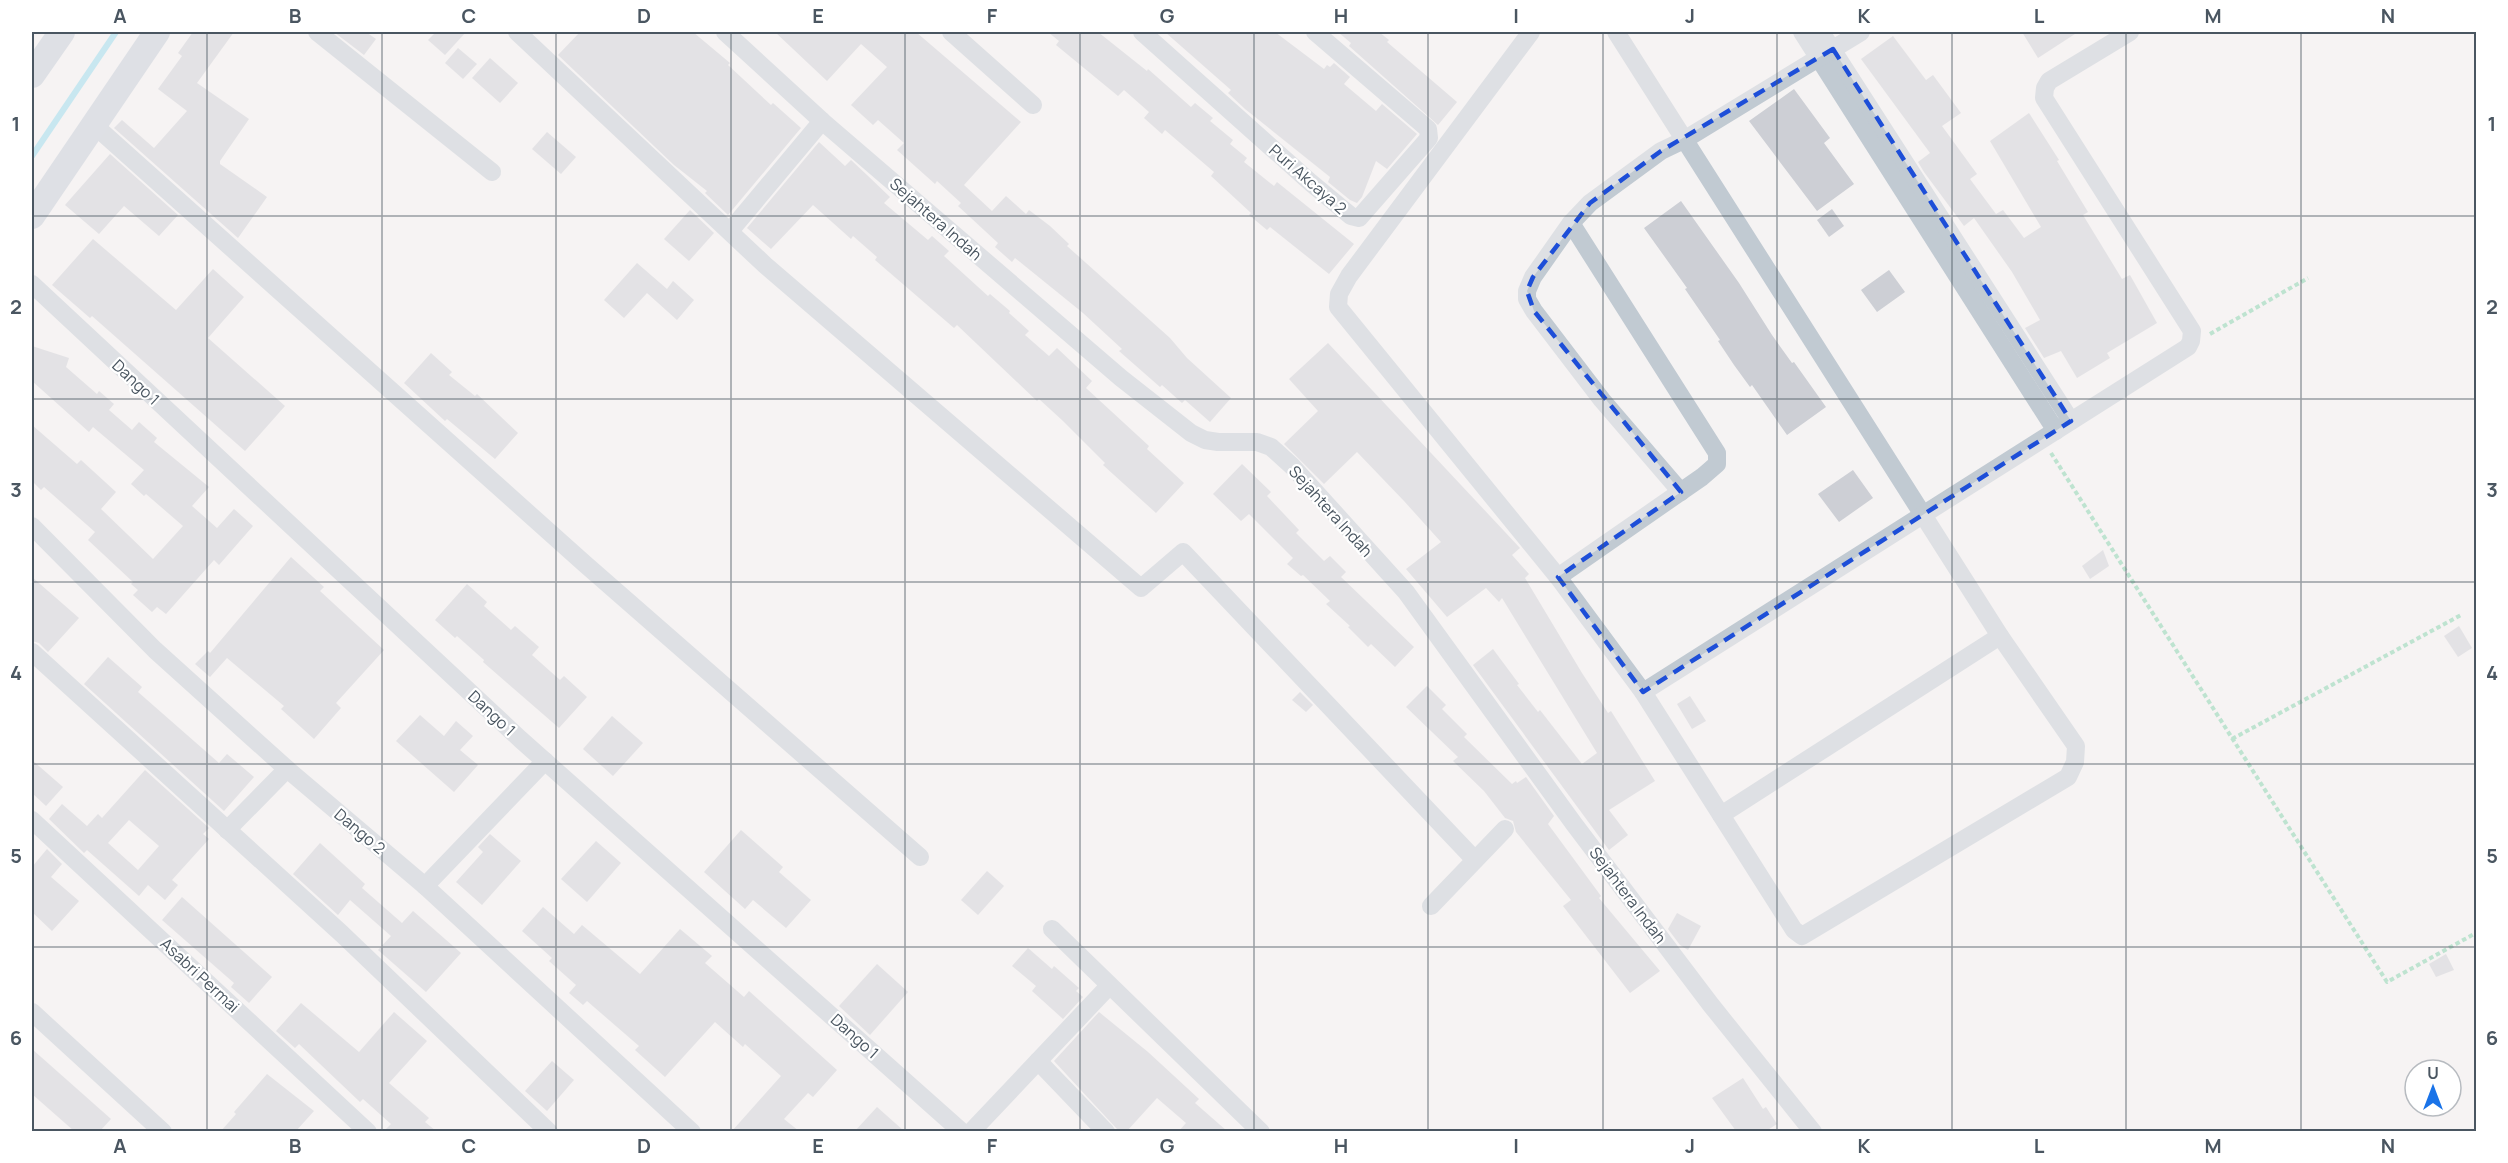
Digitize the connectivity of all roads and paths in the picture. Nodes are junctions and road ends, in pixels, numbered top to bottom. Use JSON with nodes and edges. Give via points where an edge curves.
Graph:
{"nodes":[{"id":1,"x":62,"y":32,"type":"edge"},
{"id":2,"x":157,"y":32,"type":"edge"},
{"id":3,"x":317,"y":32,"type":"edge"},
{"id":4,"x":517,"y":32,"type":"edge"},
{"id":5,"x":725,"y":32,"type":"edge"},
{"id":6,"x":951,"y":32,"type":"edge"},
{"id":7,"x":1142,"y":32,"type":"edge"},
{"id":8,"x":1315,"y":32,"type":"edge"},
{"id":9,"x":1532,"y":32,"type":"edge"},
{"id":10,"x":1616,"y":32,"type":"edge"},
{"id":11,"x":1802,"y":32,"type":"edge"},
{"id":12,"x":1821,"y":32,"type":"edge"},
{"id":13,"x":1861,"y":32,"type":"edge"},
{"id":14,"x":2130,"y":32,"type":"edge"},
{"id":15,"x":1826,"y":53,"type":"junction"},
{"id":16,"x":32,"y":71,"type":"edge"},
{"id":17,"x":1033,"y":105,"type":"dead end"},
{"id":18,"x":822,"y":121,"type":"junction"},
{"id":19,"x":94,"y":125,"type":"junction"},
{"id":20,"x":1684,"y":140,"type":"junction"},
{"id":21,"x":492,"y":172,"type":"dead end"},
{"id":22,"x":32,"y":216,"type":"edge"},
{"id":23,"x":1571,"y":222,"type":"junction"},
{"id":24,"x":730,"y":231,"type":"junction"},
{"id":25,"x":2308,"y":278,"type":"dead end"},
{"id":26,"x":32,"y":284,"type":"edge"},
{"id":27,"x":2188,"y":347,"type":"junction"},
{"id":28,"x":2056,"y":431,"type":"junction"},
{"id":29,"x":1681,"y":492,"type":"junction"},
{"id":30,"x":1923,"y":516,"type":"junction"},
{"id":31,"x":32,"y":526,"type":"edge"},
{"id":32,"x":1558,"y":577,"type":"junction"},
{"id":33,"x":2461,"y":615,"type":"dead end"},
{"id":34,"x":2000,"y":636,"type":"junction"},
{"id":35,"x":32,"y":652,"type":"edge"},
{"id":36,"x":1643,"y":692,"type":"junction"},
{"id":37,"x":2232,"y":739,"type":"junction"},
{"id":38,"x":545,"y":761,"type":"junction"},
{"id":39,"x":287,"y":769,"type":"junction"},
{"id":40,"x":1721,"y":815,"type":"junction"},
{"id":41,"x":32,"y":820,"type":"edge"},
{"id":42,"x":1505,"y":829,"type":"dead end"},
{"id":43,"x":227,"y":830,"type":"junction"},
{"id":44,"x":920,"y":857,"type":"dead end"},
{"id":45,"x":1475,"y":860,"type":"junction"},
{"id":46,"x":425,"y":886,"type":"junction"},
{"id":47,"x":1431,"y":906,"type":"dead end"},
{"id":48,"x":1052,"y":929,"type":"dead end"},
{"id":49,"x":2476,"y":933,"type":"edge"},
{"id":50,"x":1109,"y":986,"type":"junction"},
{"id":51,"x":32,"y":1012,"type":"edge"},
{"id":52,"x":1038,"y":1061,"type":"junction"},
{"id":53,"x":164,"y":1131,"type":"edge"},
{"id":54,"x":368,"y":1131,"type":"edge"},
{"id":55,"x":549,"y":1131,"type":"edge"},
{"id":56,"x":692,"y":1131,"type":"edge"},
{"id":57,"x":962,"y":1131,"type":"edge"},
{"id":58,"x":971,"y":1131,"type":"edge"},
{"id":59,"x":1106,"y":1131,"type":"edge"},
{"id":60,"x":1261,"y":1131,"type":"edge"},
{"id":61,"x":1813,"y":1131,"type":"edge"}],
"edges":[{"from":1,"to":16,"type":"street"},
{"from":2,"to":19,"type":"street"},
{"from":3,"to":21,"type":"street"},
{"from":4,"to":24,"type":"street"},
{"from":5,"to":18,"type":"street","name":"Sejahtera Indah"},
{"from":6,"to":17,"type":"street"},
{"from":7,"to":8,"type":"street","name":"Puri Akcaya 2","via":[[1310,182],[1351,216],[1359,218],[1429,138],[1428,129]]},
{"from":9,"to":32,"type":"street","via":[[1349,276],[1339,294],[1338,307]]},
{"from":10,"to":20,"type":"street"},
{"from":11,"to":15,"type":"street"},
{"from":12,"to":15,"type":"street"},
{"from":13,"to":15,"type":"street"},
{"from":14,"to":27,"type":"street","via":[[2049,81],[2044,98],[2192,332]]},
{"from":15,"to":20,"type":"street"},
{"from":15,"to":28,"type":"street","via":[[2027,369]]},
{"from":18,"to":24,"type":"street"},
{"from":18,"to":61,"type":"street","name":"Sejahtera Indah","via":[[1121,378],[1191,433],[1218,442],[1257,442],[1271,447],[1292,466],[1406,592],[1711,1005]]},
{"from":19,"to":22,"type":"street"},
{"from":19,"to":44,"type":"street"},
{"from":20,"to":23,"type":"street","via":[[1660,151],[1590,203]]},
{"from":20,"to":30,"type":"street"},
{"from":23,"to":29,"type":"street","via":[[1717,453],[1717,464]]},
{"from":23,"to":29,"type":"street","via":[[1533,277],[1527,299],[1602,400]]},
{"from":24,"to":45,"type":"street","via":[[1141,588],[1183,552]]},
{"from":25,"to":27,"type":"path"},
{"from":26,"to":38,"type":"street","name":"Dango 1"},
{"from":27,"to":28,"type":"street"},
{"from":28,"to":30,"type":"street"},
{"from":28,"to":37,"type":"path"},
{"from":29,"to":32,"type":"street"},
{"from":30,"to":34,"type":"street"},
{"from":30,"to":36,"type":"street"},
{"from":31,"to":39,"type":"street","name":"Dango 2","via":[[155,650]]},
{"from":32,"to":36,"type":"street"},
{"from":33,"to":37,"type":"path"},
{"from":34,"to":40,"type":"street"},
{"from":34,"to":40,"type":"street","via":[[2076,746],[2075,762],[2068,777],[1802,936],[1794,930]]},
{"from":35,"to":43,"type":"street"},
{"from":36,"to":40,"type":"street"},
{"from":37,"to":49,"type":"path","via":[[2387,982]]},
{"from":38,"to":46,"type":"street"},
{"from":38,"to":57,"type":"street","name":"Dango 1"},
{"from":39,"to":43,"type":"street"},
{"from":39,"to":46,"type":"street","name":"Dango 2"},
{"from":41,"to":54,"type":"street","name":"Asabri Permai"},
{"from":42,"to":45,"type":"street"},
{"from":43,"to":55,"type":"street"},
{"from":45,"to":47,"type":"street"},
{"from":46,"to":56,"type":"street","name":"Dango 2"},
{"from":48,"to":50,"type":"street"},
{"from":50,"to":52,"type":"street"},
{"from":50,"to":60,"type":"street"},
{"from":51,"to":53,"type":"street"},
{"from":52,"to":58,"type":"street"},
{"from":52,"to":59,"type":"street"}]}
